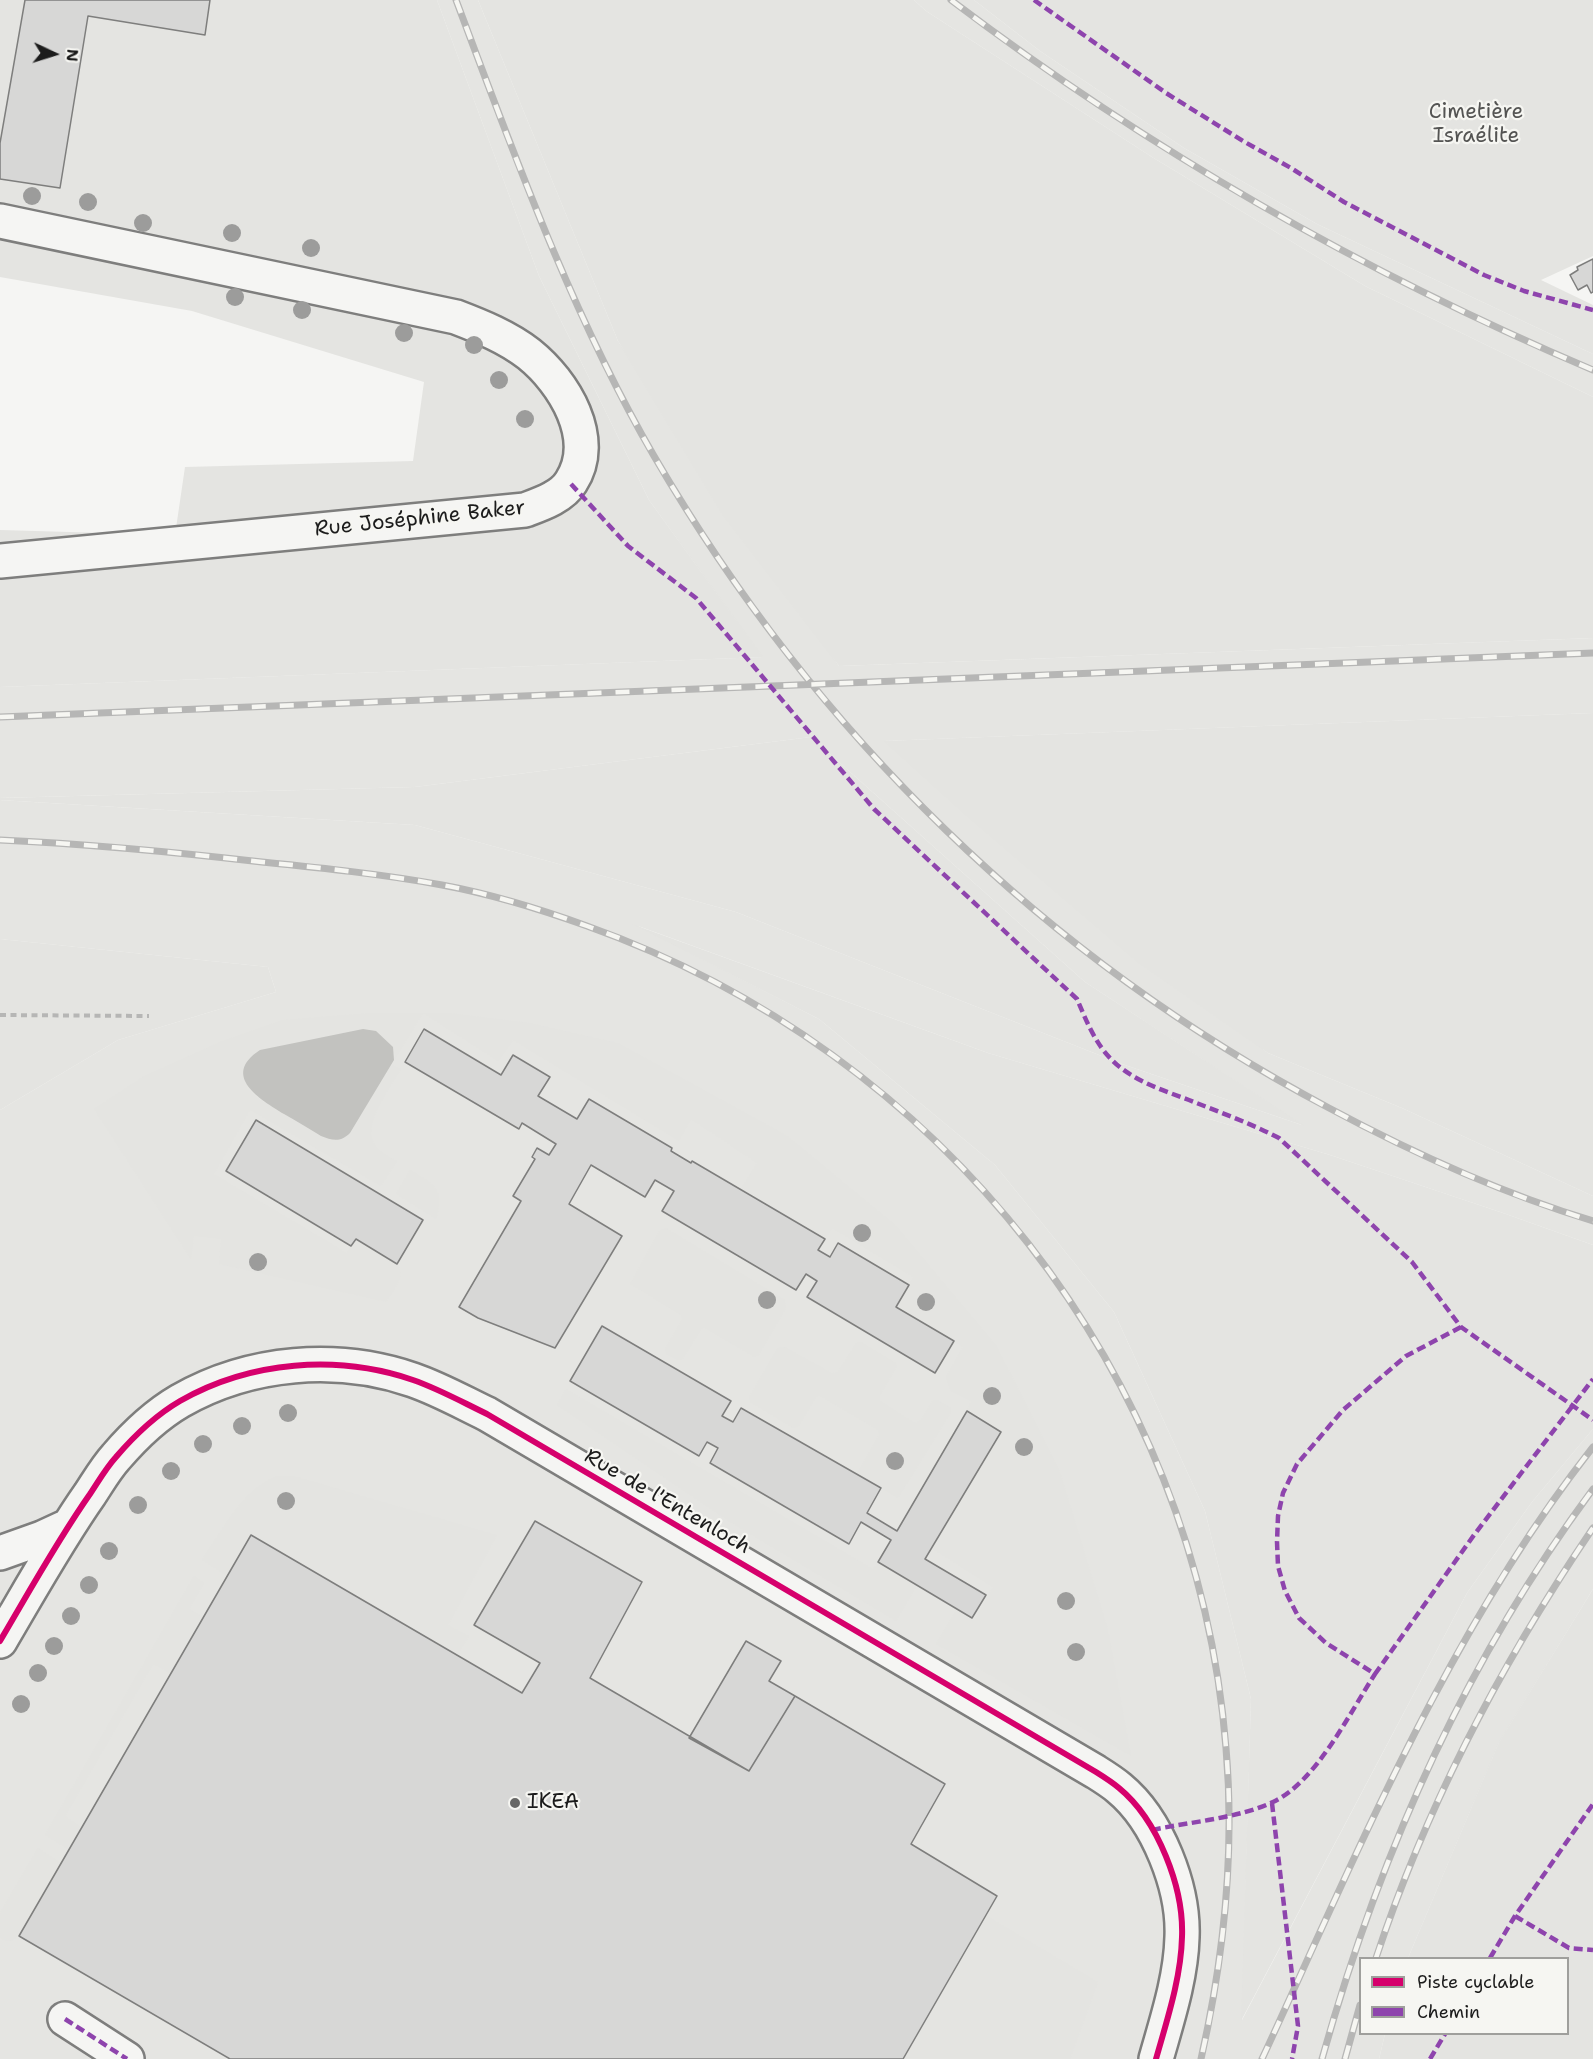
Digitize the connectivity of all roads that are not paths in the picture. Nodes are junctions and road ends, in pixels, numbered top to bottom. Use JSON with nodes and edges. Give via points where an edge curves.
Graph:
{"nodes":[{"id":1,"x":0,"y":220,"type":"edge"},
{"id":2,"x":0,"y":561,"type":"edge"},
{"id":3,"x":68,"y":1526,"type":"junction"},
{"id":4,"x":0,"y":1553,"type":"edge"},
{"id":5,"x":0,"y":1641,"type":"edge"},
{"id":6,"x":65,"y":2019,"type":"dead end"},
{"id":7,"x":127,"y":2059,"type":"edge"},
{"id":8,"x":1156,"y":2059,"type":"edge"}],
"edges":[{"from":1,"to":2,"type":"street","name":"Rue Joséphine Baker","via":[[456,317],[483,327],[530,355],[551,375],[579,429],[582,447],[571,483],[557,495],[525,510]]},
{"from":3,"to":4,"type":"street"},
{"from":3,"to":5,"type":"street","name":"Rue de l'Entenloch"},
{"from":3,"to":8,"type":"street","name":"Rue de l'Entenloch","via":[[114,1458],[146,1427],[178,1402],[230,1378],[281,1367],[339,1366],[378,1370],[442,1391],[1120,1789],[1152,1830],[1172,1871],[1179,1902],[1182,1937],[1178,1975]]},
{"from":6,"to":7,"type":"street"}]}
